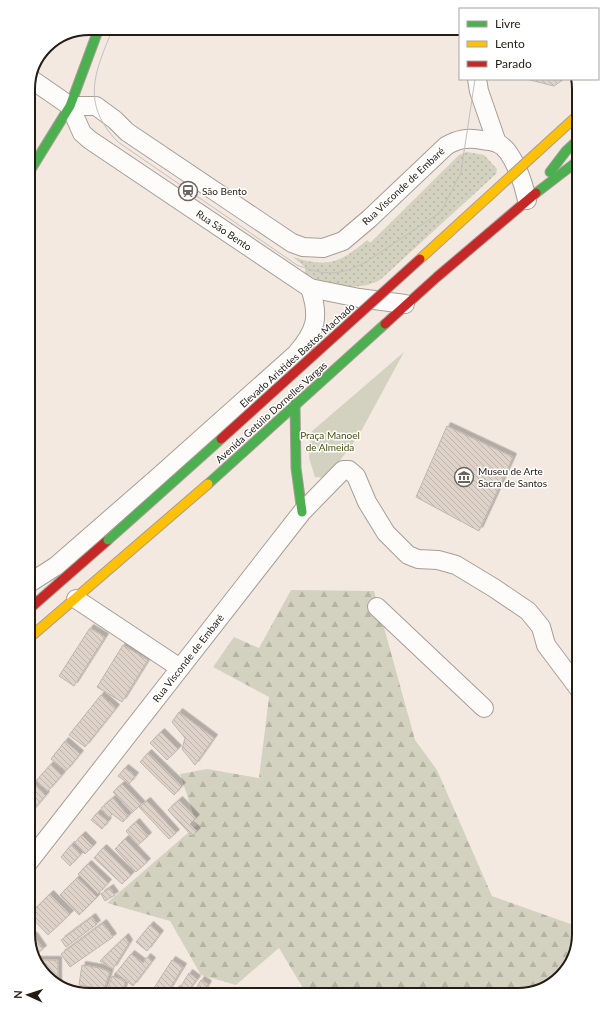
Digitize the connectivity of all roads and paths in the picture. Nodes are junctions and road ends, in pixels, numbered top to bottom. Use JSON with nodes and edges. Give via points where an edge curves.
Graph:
{"nodes":[{"id":1,"x":96,"y":35,"type":"edge"},
{"id":2,"x":477,"y":80,"type":"edge"},
{"id":3,"x":36,"y":82,"type":"edge"},
{"id":4,"x":70,"y":106,"type":"junction"},
{"id":5,"x":572,"y":120,"type":"edge"},
{"id":6,"x":497,"y":143,"type":"junction"},
{"id":7,"x":572,"y":145,"type":"edge"},
{"id":8,"x":35,"y":163,"type":"edge"},
{"id":9,"x":572,"y":165,"type":"edge"},
{"id":10,"x":529,"y":198,"type":"junction"},
{"id":11,"x":310,"y":288,"type":"junction"},
{"id":12,"x":405,"y":304,"type":"junction"},
{"id":13,"x":295,"y":404,"type":"junction"},
{"id":14,"x":302,"y":512,"type":"junction"},
{"id":15,"x":35,"y":580,"type":"edge"},
{"id":16,"x":76,"y":599,"type":"junction"},
{"id":17,"x":35,"y":604,"type":"edge"},
{"id":18,"x":377,"y":607,"type":"dead end"},
{"id":19,"x":35,"y":633,"type":"edge"},
{"id":20,"x":180,"y":668,"type":"junction"},
{"id":21,"x":572,"y":680,"type":"edge"},
{"id":22,"x":484,"y":708,"type":"dead end"},
{"id":23,"x":35,"y":854,"type":"edge"}],
"edges":[{"from":1,"to":4,"type":"main road"},
{"from":2,"to":6,"type":"street"},
{"from":3,"to":4,"type":"street"},
{"from":4,"to":6,"type":"street","name":"Rua Visconde de Embaré","via":[[96,106],[127,132],[292,243],[314,248],[332,246],[350,235],[446,146],[466,138]]},
{"from":4,"to":8,"type":"main road"},
{"from":4,"to":11,"type":"street","name":"Rua São Bento","via":[[82,133],[90,140]]},
{"from":5,"to":17,"type":"main road","name":"Elevado Aristides Bastos Machado","bridge":true},
{"from":6,"to":10,"type":"street","via":[[512,160]]},
{"from":7,"to":10,"type":"main road"},
{"from":9,"to":10,"type":"main road"},
{"from":10,"to":12,"type":"main road","name":"Avenida Getúlio Dornelles Vargas"},
{"from":11,"to":12,"type":"street","name":"Rua São Bento"},
{"from":11,"to":15,"type":"street","via":[[316,315],[308,341],[296,354],[56,566]]},
{"from":12,"to":13,"type":"main road","name":"Avenida Getúlio Dornelles Vargas"},
{"from":13,"to":14,"type":"main road","via":[[296,468]]},
{"from":13,"to":16,"type":"main road","name":"Avenida Getúlio Dornelles Vargas"},
{"from":14,"to":20,"type":"street","name":"Rua Visconde de Embaré"},
{"from":14,"to":21,"type":"street","name":"Rua Visconde de Embaré","via":[[343,470],[349,470],[356,476],[367,502],[386,533],[408,555],[456,565],[528,611],[541,627],[546,645]]},
{"from":16,"to":19,"type":"main road","name":"Avenida Getúlio Dornelles Vargas"},
{"from":16,"to":20,"type":"street"},
{"from":18,"to":22,"type":"street"},
{"from":20,"to":23,"type":"street","name":"Rua Visconde de Embaré"}]}
